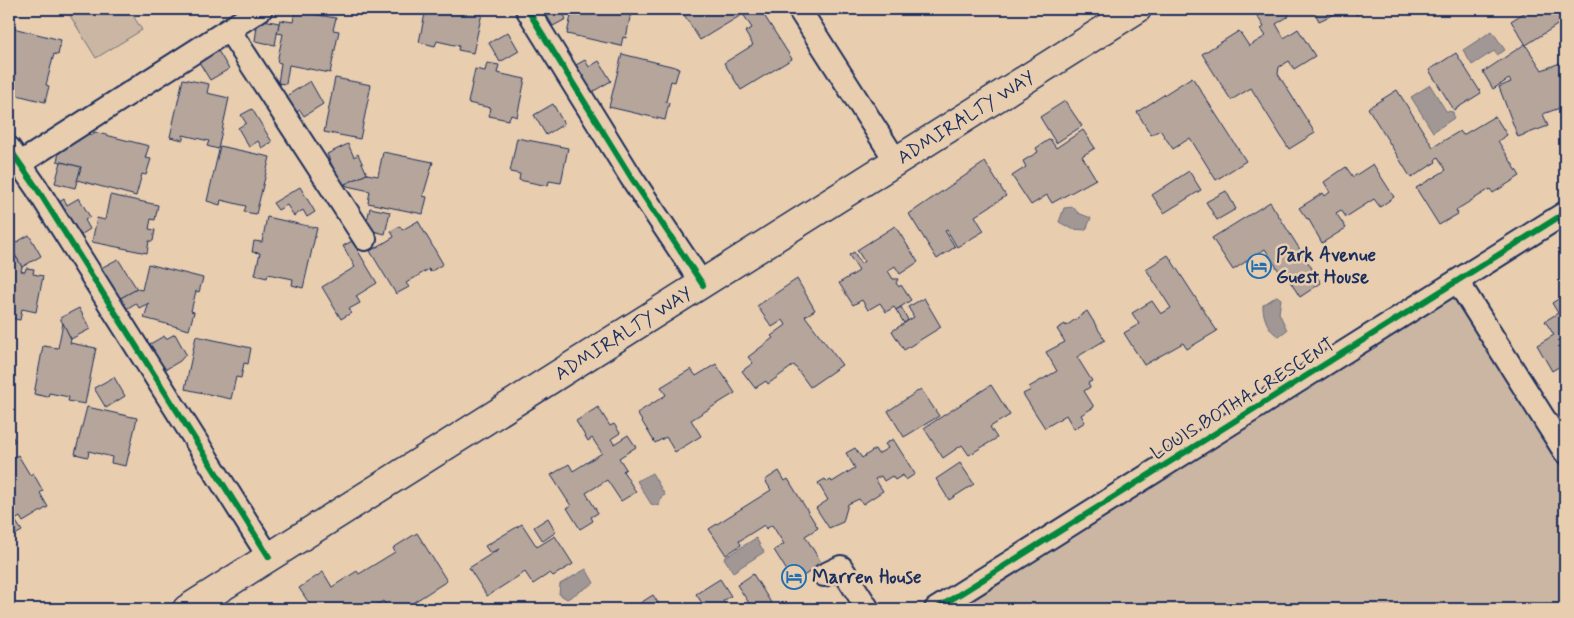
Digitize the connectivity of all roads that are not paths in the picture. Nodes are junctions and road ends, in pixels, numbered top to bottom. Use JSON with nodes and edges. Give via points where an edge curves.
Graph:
{"nodes":[{"id":1,"x":261,"y":9,"type":"edge"},
{"id":2,"x":527,"y":9,"type":"edge"},
{"id":3,"x":799,"y":9,"type":"edge"},
{"id":4,"x":1136,"y":9,"type":"edge"},
{"id":5,"x":229,"y":30,"type":"junction"},
{"id":6,"x":14,"y":156,"type":"edge"},
{"id":7,"x":896,"y":161,"type":"junction"},
{"id":8,"x":1565,"y":213,"type":"edge"},
{"id":9,"x":365,"y":239,"type":"dead end"},
{"id":10,"x":1458,"y":282,"type":"junction"},
{"id":11,"x":703,"y":285,"type":"junction"},
{"id":12,"x":1565,"y":452,"type":"edge"},
{"id":13,"x":269,"y":557,"type":"junction"},
{"id":14,"x":824,"y":575,"type":"dead end"},
{"id":15,"x":187,"y":609,"type":"edge"},
{"id":16,"x":868,"y":609,"type":"edge"},
{"id":17,"x":936,"y":609,"type":"edge"}],
"edges":[{"from":1,"to":5,"type":"street"},
{"from":2,"to":11,"type":"street","via":[[631,177]]},
{"from":3,"to":7,"type":"street"},
{"from":4,"to":7,"type":"main road","name":"ADMIRALTY WAY"},
{"from":5,"to":6,"type":"street"},
{"from":5,"to":9,"type":"street"},
{"from":6,"to":13,"type":"street"},
{"from":7,"to":11,"type":"main road","name":"ADMIRALTY WAY"},
{"from":8,"to":10,"type":"street","name":"LOUIS BOTHA CRESCENT"},
{"from":10,"to":12,"type":"street"},
{"from":10,"to":17,"type":"street","name":"LOUIS BOTHA CRESCENT"},
{"from":11,"to":13,"type":"main road","name":"ADMIRALTY WAY"},
{"from":13,"to":15,"type":"main road","name":"ADMIRALTY WAY"},
{"from":14,"to":16,"type":"street","via":[[841,568]]}]}
